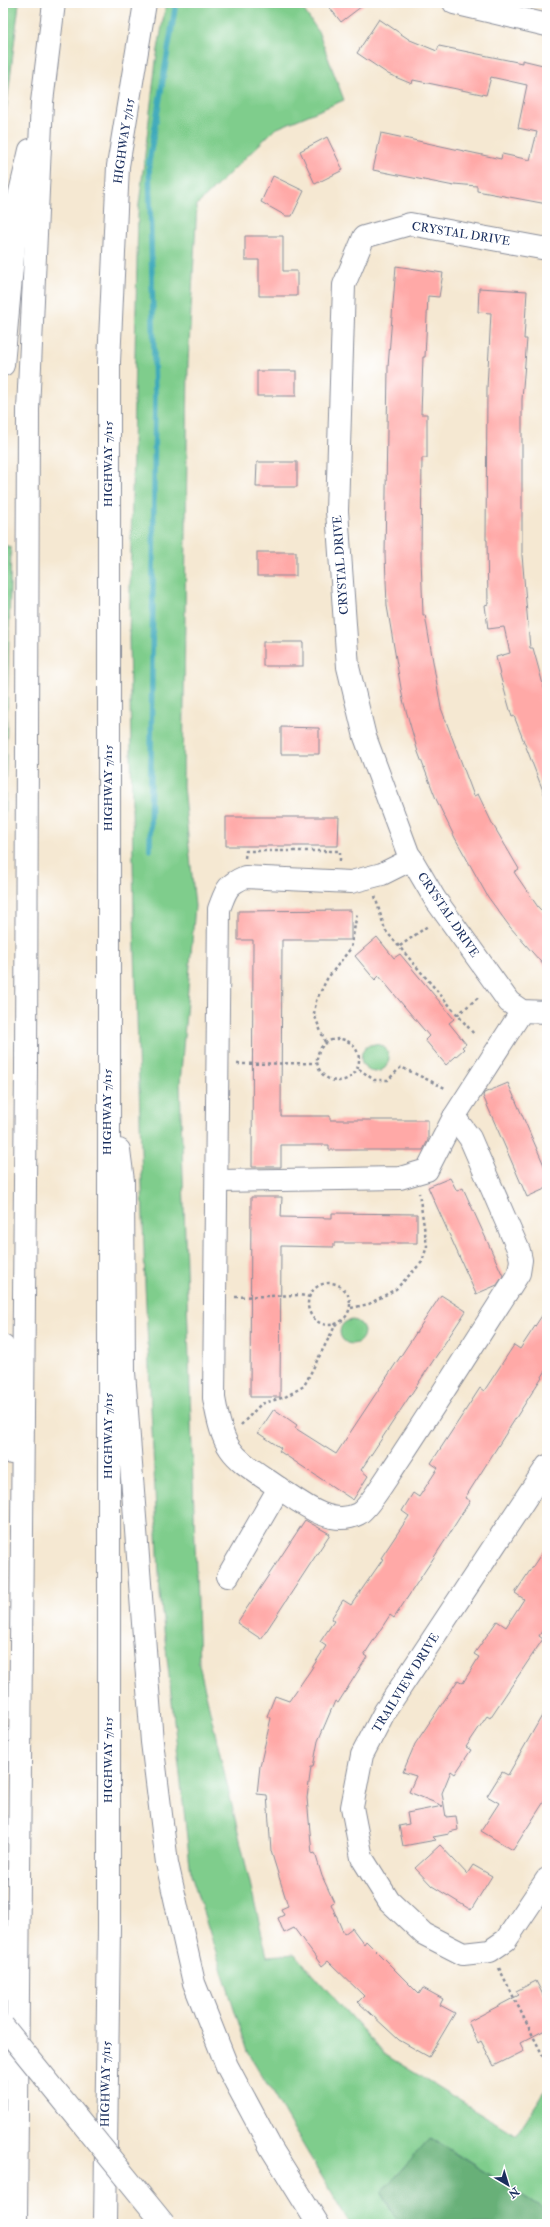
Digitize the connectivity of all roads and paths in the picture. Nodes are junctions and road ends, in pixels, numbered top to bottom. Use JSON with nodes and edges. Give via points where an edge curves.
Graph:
{"nodes":[{"id":1,"x":54,"y":3,"type":"edge"},
{"id":2,"x":145,"y":3,"type":"edge"},
{"id":3,"x":454,"y":3,"type":"edge"},
{"id":4,"x":547,"y":25,"type":"edge"},
{"id":5,"x":42,"y":102,"type":"junction"},
{"id":6,"x":547,"y":249,"type":"edge"},
{"id":7,"x":3,"y":365,"type":"edge"},
{"id":8,"x":412,"y":859,"type":"junction"},
{"id":9,"x":245,"y":877,"type":"junction"},
{"id":10,"x":369,"y":878,"type":"junction"},
{"id":11,"x":339,"y":881,"type":"junction"},
{"id":12,"x":357,"y":913,"type":"dead end"},
{"id":13,"x":445,"y":913,"type":"junction"},
{"id":14,"x":400,"y":946,"type":"junction"},
{"id":15,"x":496,"y":983,"type":"junction"},
{"id":16,"x":522,"y":1011,"type":"junction"},
{"id":17,"x":547,"y":1012,"type":"edge"},
{"id":18,"x":457,"y":1015,"type":"junction"},
{"id":19,"x":474,"y":1034,"type":"dead end"},
{"id":20,"x":325,"y":1042,"type":"junction"},
{"id":21,"x":316,"y":1063,"type":"junction"},
{"id":22,"x":218,"y":1065,"type":"junction"},
{"id":23,"x":359,"y":1069,"type":"junction"},
{"id":24,"x":107,"y":1077,"type":"junction"},
{"id":25,"x":459,"y":1109,"type":"junction"},
{"id":26,"x":415,"y":1174,"type":"junction"},
{"id":27,"x":218,"y":1181,"type":"junction"},
{"id":28,"x":310,"y":1297,"type":"junction"},
{"id":29,"x":216,"y":1298,"type":"junction"},
{"id":30,"x":351,"y":1308,"type":"junction"},
{"id":31,"x":336,"y":1324,"type":"junction"},
{"id":32,"x":3,"y":1346,"type":"edge"},
{"id":33,"x":225,"y":1441,"type":"junction"},
{"id":34,"x":547,"y":1466,"type":"edge"},
{"id":35,"x":279,"y":1488,"type":"junction"},
{"id":36,"x":22,"y":1494,"type":"junction"},
{"id":37,"x":228,"y":1576,"type":"dead end"},
{"id":38,"x":547,"y":1879,"type":"edge"},
{"id":39,"x":490,"y":1951,"type":"junction"},
{"id":40,"x":3,"y":2026,"type":"edge"},
{"id":41,"x":547,"y":2064,"type":"edge"},
{"id":42,"x":16,"y":2224,"type":"edge"},
{"id":43,"x":104,"y":2224,"type":"edge"},
{"id":44,"x":164,"y":2224,"type":"edge"},
{"id":45,"x":318,"y":2224,"type":"edge"}],
"edges":[{"from":1,"to":5,"type":"main road"},
{"from":2,"to":24,"type":"main road","name":"HIGHWAY 7/115","via":[[118,166],[109,362]]},
{"from":3,"to":4,"type":"main road"},
{"from":5,"to":7,"type":"main road","via":[[18,201]]},
{"from":5,"to":36,"type":"main road","via":[[28,410]]},
{"from":6,"to":8,"type":"main road","name":"CRYSTAL DRIVE","via":[[410,224],[364,237],[344,285],[337,510],[348,667],[365,737]]},
{"from":8,"to":10,"type":"main road"},
{"from":8,"to":13,"type":"main road","name":"CRYSTAL DRIVE"},
{"from":9,"to":11,"type":"main road"},
{"from":9,"to":11,"type":"path","via":[[246,851],[340,851]]},
{"from":9,"to":22,"type":"main road","via":[[227,887],[219,909]]},
{"from":10,"to":11,"type":"main road","via":[[351,882]]},
{"from":10,"to":14,"type":"path","via":[[385,930]]},
{"from":12,"to":20,"type":"path","via":[[351,948],[327,980],[316,1001],[314,1014]]},
{"from":13,"to":14,"type":"path"},
{"from":13,"to":15,"type":"main road","name":"CRYSTAL DRIVE"},
{"from":14,"to":18,"type":"path"},
{"from":15,"to":16,"type":"main road","name":"CRYSTAL DRIVE","via":[[509,1002]]},
{"from":15,"to":18,"type":"path"},
{"from":16,"to":17,"type":"main road"},
{"from":16,"to":25,"type":"main road"},
{"from":18,"to":19,"type":"path"},
{"from":20,"to":21,"type":"path","via":[[317,1054]]},
{"from":20,"to":23,"type":"path","via":[[338,1039],[349,1041],[359,1051]]},
{"from":21,"to":22,"type":"path"},
{"from":21,"to":23,"type":"path","via":[[327,1080],[342,1082]]},
{"from":22,"to":27,"type":"main road"},
{"from":23,"to":25,"type":"path","via":[[374,1080],[388,1080],[401,1067],[442,1086]]},
{"from":24,"to":43,"type":"main road","name":"HIGHWAY 7/115","via":[[109,1928]]},
{"from":24,"to":45,"type":"main road","via":[[123,1181],[124,1372],[152,1742],[167,1863],[194,1983],[227,2066],[271,2148]]},
{"from":25,"to":26,"type":"main road","via":[[427,1170]]},
{"from":25,"to":35,"type":"main road","via":[[519,1251],[519,1273],[393,1468],[359,1514],[342,1518],[329,1516],[304,1506]]},
{"from":26,"to":27,"type":"main road","via":[[400,1178]]},
{"from":26,"to":30,"type":"path","via":[[428,1246],[422,1262],[396,1288],[369,1304]]},
{"from":27,"to":29,"type":"main road"},
{"from":28,"to":29,"type":"path","via":[[253,1295]]},
{"from":28,"to":30,"type":"path","via":[[314,1288],[325,1283],[335,1283],[346,1290],[351,1298]]},
{"from":28,"to":31,"type":"path","via":[[308,1308],[312,1318],[324,1325]]},
{"from":29,"to":33,"type":"main road","via":[[214,1398]]},
{"from":30,"to":31,"type":"path","via":[[347,1318]]},
{"from":31,"to":33,"type":"path","via":[[304,1386],[285,1397],[261,1404]]},
{"from":32,"to":36,"type":"main road","via":[[8,1438]]},
{"from":33,"to":35,"type":"main road","via":[[228,1449],[240,1461]]},
{"from":34,"to":39,"type":"main road","name":"TRAILVIEW DRIVE","via":[[385,1711],[362,1755],[352,1807],[362,1858],[389,1900],[424,1934],[463,1954]]},
{"from":35,"to":37,"type":"main road"},
{"from":36,"to":42,"type":"main road"},
{"from":38,"to":39,"type":"main road","name":"TRAILVIEW DRIVE","via":[[506,1940]]},
{"from":39,"to":41,"type":"path"},
{"from":40,"to":44,"type":"main road","bridge":true}]}
